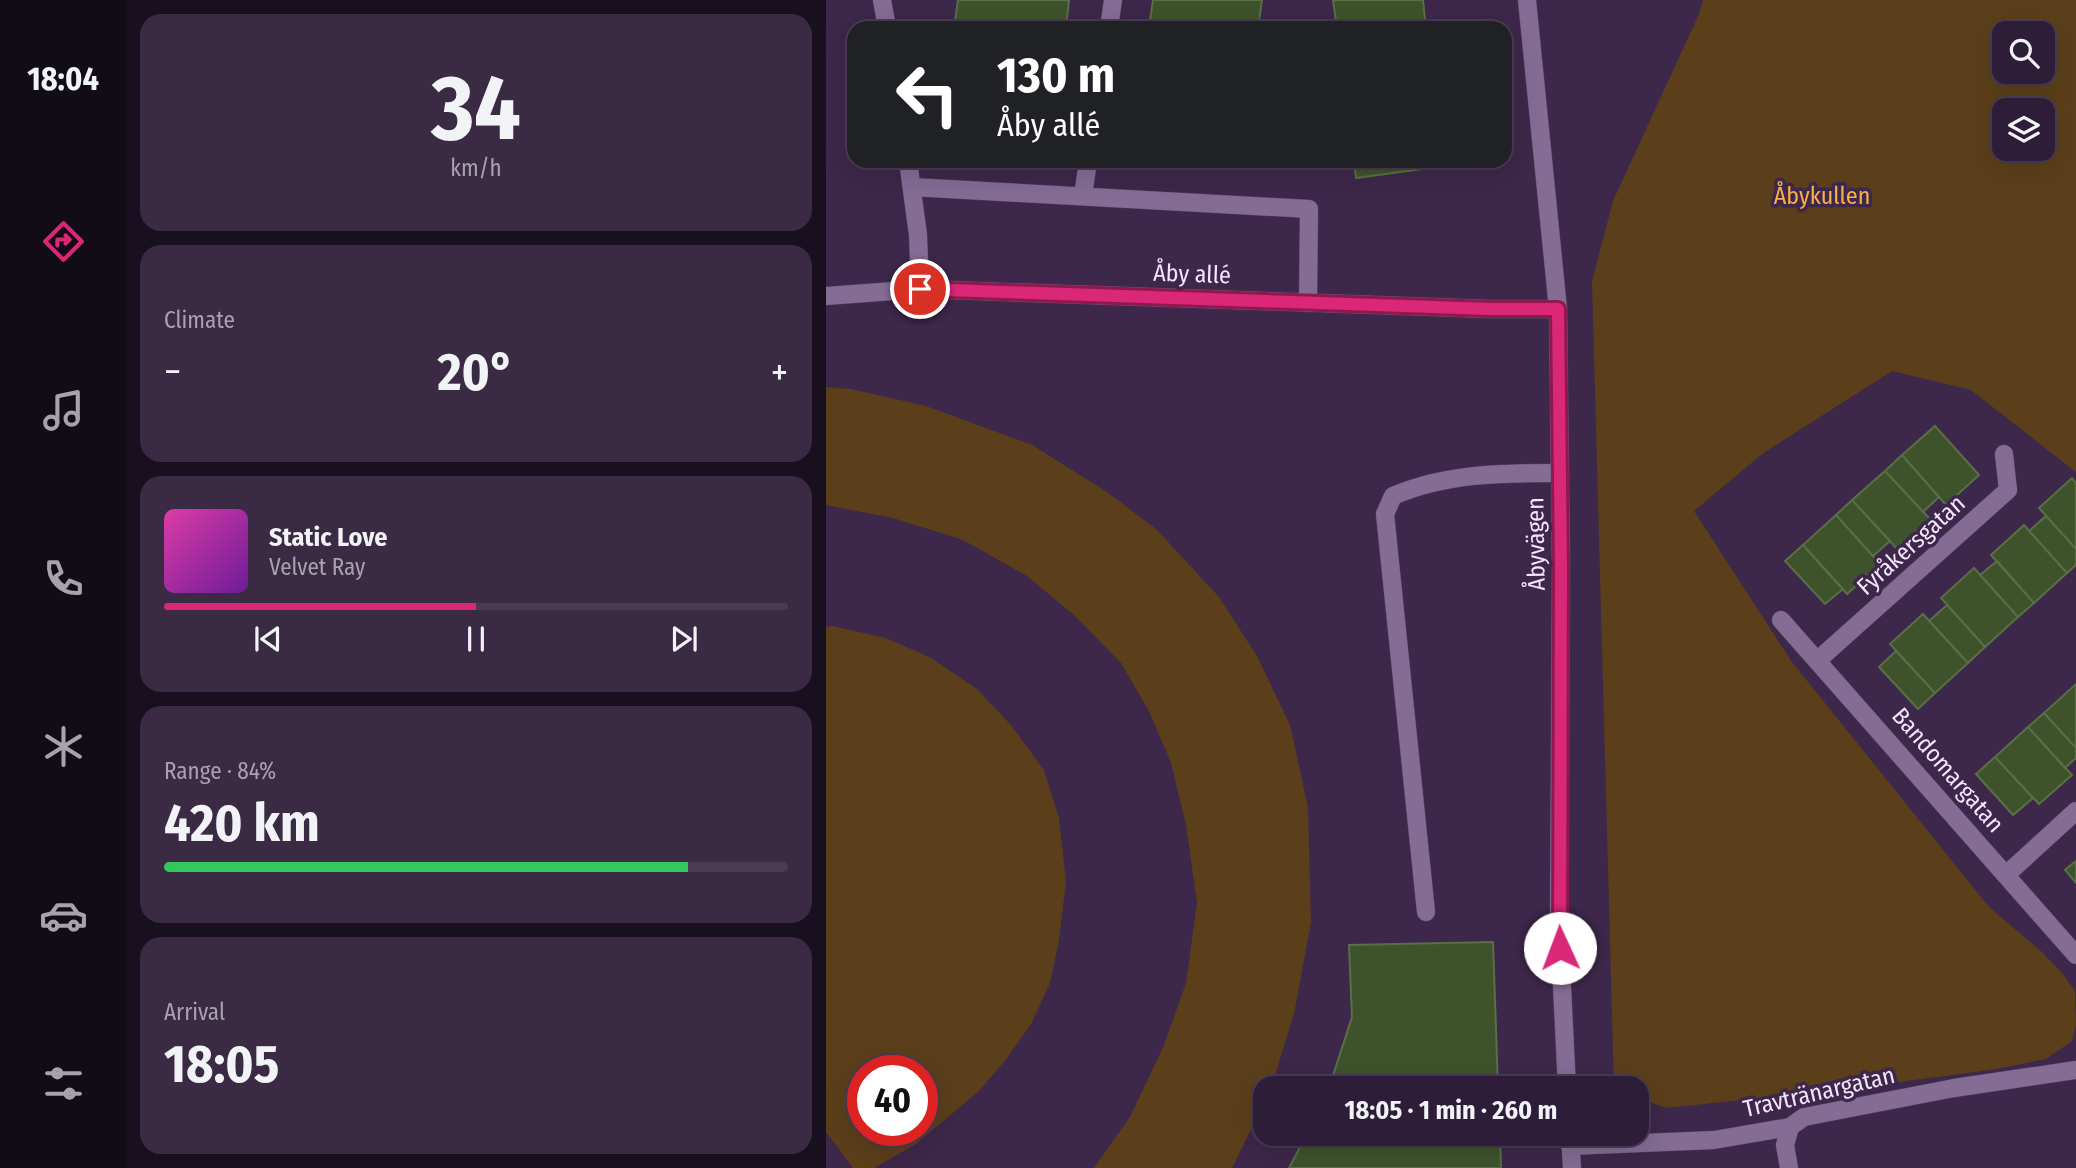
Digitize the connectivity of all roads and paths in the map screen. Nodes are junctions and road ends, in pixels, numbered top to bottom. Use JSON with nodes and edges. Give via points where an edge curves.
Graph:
{"nodes":[{"id":1,"x":882,"y":0,"type":"edge"},
{"id":2,"x":1113,"y":0,"type":"edge"},
{"id":3,"x":1527,"y":0,"type":"edge"},
{"id":4,"x":886,"y":21,"type":"edge"},
{"id":5,"x":1110,"y":21,"type":"edge"},
{"id":6,"x":909,"y":168,"type":"edge"},
{"id":7,"x":1087,"y":168,"type":"edge"},
{"id":8,"x":912,"y":187,"type":"junction"},
{"id":9,"x":1083,"y":196,"type":"junction"},
{"id":10,"x":920,"y":289,"type":"junction"},
{"id":11,"x":826,"y":296,"type":"edge"},
{"id":12,"x":1308,"y":303,"type":"junction"},
{"id":13,"x":1558,"y":309,"type":"junction"},
{"id":14,"x":2004,"y":454,"type":"dead end"},
{"id":15,"x":1560,"y":473,"type":"junction"},
{"id":16,"x":1781,"y":620,"type":"dead end"},
{"id":17,"x":1818,"y":660,"type":"junction"},
{"id":18,"x":2076,"y":811,"type":"edge"},
{"id":19,"x":2007,"y":874,"type":"junction"},
{"id":20,"x":1426,"y":912,"type":"dead end"},
{"id":21,"x":2076,"y":955,"type":"edge"},
{"id":22,"x":2076,"y":1070,"type":"edge"},
{"id":23,"x":1566,"y":1076,"type":"edge"},
{"id":24,"x":1790,"y":1127,"type":"junction"},
{"id":25,"x":1649,"y":1140,"type":"edge"},
{"id":26,"x":1570,"y":1146,"type":"edge"},
{"id":27,"x":1572,"y":1168,"type":"edge"},
{"id":28,"x":1789,"y":1168,"type":"edge"}],
"edges":[{"from":1,"to":4,"type":"street"},
{"from":2,"to":5,"type":"street"},
{"from":3,"to":13,"type":"street","name":"Åbyvägen"},
{"from":6,"to":8,"type":"street"},
{"from":7,"to":9,"type":"street"},
{"from":8,"to":9,"type":"street"},
{"from":8,"to":10,"type":"street"},
{"from":9,"to":12,"type":"street","via":[[1309,209]]},
{"from":10,"to":11,"type":"street","name":"Åby allé"},
{"from":10,"to":12,"type":"street","name":"Åby allé"},
{"from":12,"to":13,"type":"street","name":"Åby allé"},
{"from":13,"to":15,"type":"street","name":"Åbyvägen"},
{"from":14,"to":17,"type":"street","name":"Fyråkersgatan","via":[[2008,490]]},
{"from":15,"to":20,"type":"street","via":[[1443,480],[1393,496],[1385,514]]},
{"from":15,"to":23,"type":"street","name":"Åbyvägen","via":[[1559,925]]},
{"from":16,"to":17,"type":"street","name":"Bandomargatan"},
{"from":17,"to":19,"type":"street","name":"Bandomargatan"},
{"from":18,"to":19,"type":"street"},
{"from":19,"to":21,"type":"street","name":"Bandomargatan"},
{"from":22,"to":24,"type":"street","name":"Travtränargatan","via":[[1804,1117]]},
{"from":24,"to":25,"type":"street","name":"Travtränargatan","via":[[1714,1140]]},
{"from":24,"to":28,"type":"street","via":[[1785,1144]]},
{"from":26,"to":27,"type":"street"}]}
